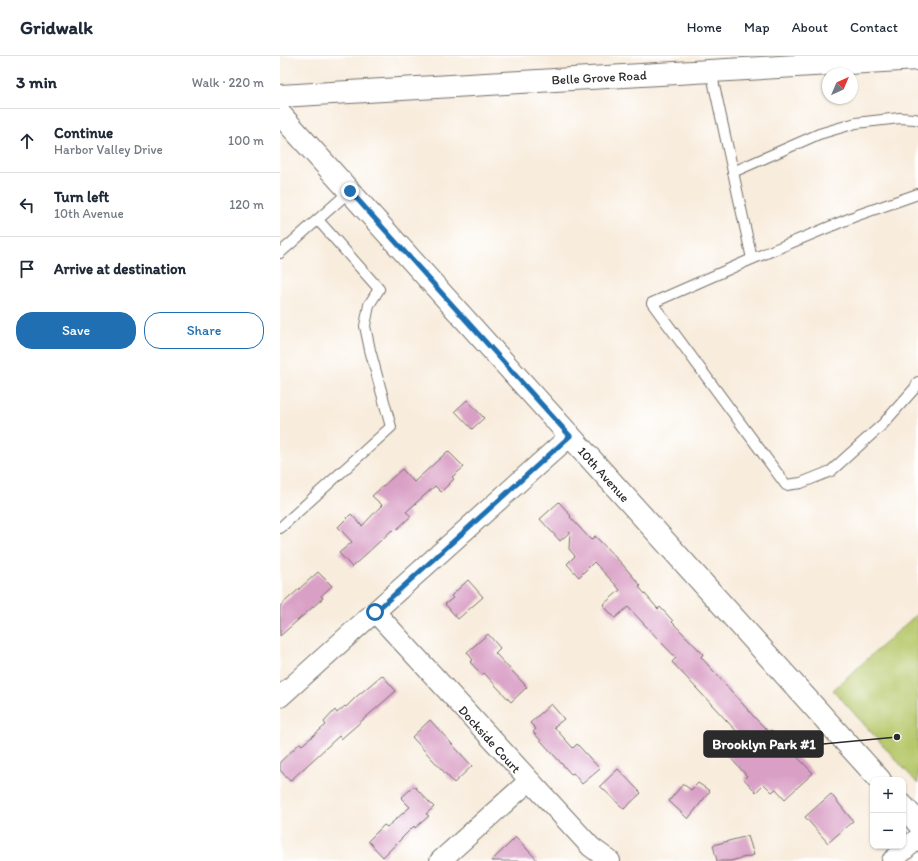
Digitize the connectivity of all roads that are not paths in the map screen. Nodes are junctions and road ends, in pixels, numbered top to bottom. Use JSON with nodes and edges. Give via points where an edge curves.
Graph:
{"nodes":[{"id":1,"x":918,"y":58,"type":"edge"},
{"id":2,"x":762,"y":62,"type":"edge"},
{"id":3,"x":711,"y":71,"type":"junction"},
{"id":4,"x":280,"y":96,"type":"edge"},
{"id":5,"x":280,"y":114,"type":"edge"},
{"id":6,"x":918,"y":120,"type":"edge"},
{"id":7,"x":733,"y":172,"type":"junction"},
{"id":8,"x":350,"y":191,"type":"junction"},
{"id":9,"x":918,"y":194,"type":"edge"},
{"id":10,"x":318,"y":220,"type":"junction"},
{"id":11,"x":280,"y":253,"type":"edge"},
{"id":12,"x":752,"y":259,"type":"junction"},
{"id":13,"x":918,"y":382,"type":"edge"},
{"id":14,"x":570,"y":436,"type":"junction"},
{"id":15,"x":280,"y":528,"type":"edge"},
{"id":16,"x":375,"y":612,"type":"junction"},
{"id":17,"x":280,"y":697,"type":"edge"},
{"id":18,"x":877,"y":777,"type":"edge"},
{"id":19,"x":529,"y":781,"type":"junction"},
{"id":20,"x":906,"y":809,"type":"edge"},
{"id":21,"x":918,"y":823,"type":"edge"},
{"id":22,"x":918,"y":838,"type":"edge"},
{"id":23,"x":440,"y":861,"type":"edge"},
{"id":24,"x":610,"y":861,"type":"edge"},
{"id":25,"x":892,"y":861,"type":"edge"}],
"edges":[{"from":1,"to":2,"type":"street","name":"Belle Grove Road"},
{"from":2,"to":3,"type":"street","name":"Belle Grove Road"},
{"from":3,"to":4,"type":"street","name":"Belle Grove Road"},
{"from":3,"to":7,"type":"lane"},
{"from":5,"to":8,"type":"street","name":"10th Avenue"},
{"from":6,"to":7,"type":"lane","via":[[900,118],[856,123],[819,134]]},
{"from":7,"to":12,"type":"lane"},
{"from":8,"to":10,"type":"lane"},
{"from":8,"to":14,"type":"street","name":"10th Avenue"},
{"from":9,"to":12,"type":"lane","via":[[858,215]]},
{"from":10,"to":11,"type":"lane"},
{"from":10,"to":15,"type":"lane","via":[[379,289],[369,305],[365,326],[391,427]]},
{"from":12,"to":13,"type":"lane","via":[[652,303],[786,486],[801,483],[831,470],[883,424]]},
{"from":14,"to":16,"type":"street"},
{"from":14,"to":18,"type":"street","name":"10th Avenue"},
{"from":16,"to":17,"type":"street"},
{"from":16,"to":19,"type":"street","name":"Dockside Court"},
{"from":19,"to":23,"type":"street"},
{"from":19,"to":24,"type":"street","name":"Dockside Court","via":[[591,847]]},
{"from":20,"to":21,"type":"street"},
{"from":22,"to":25,"type":"street"}]}
